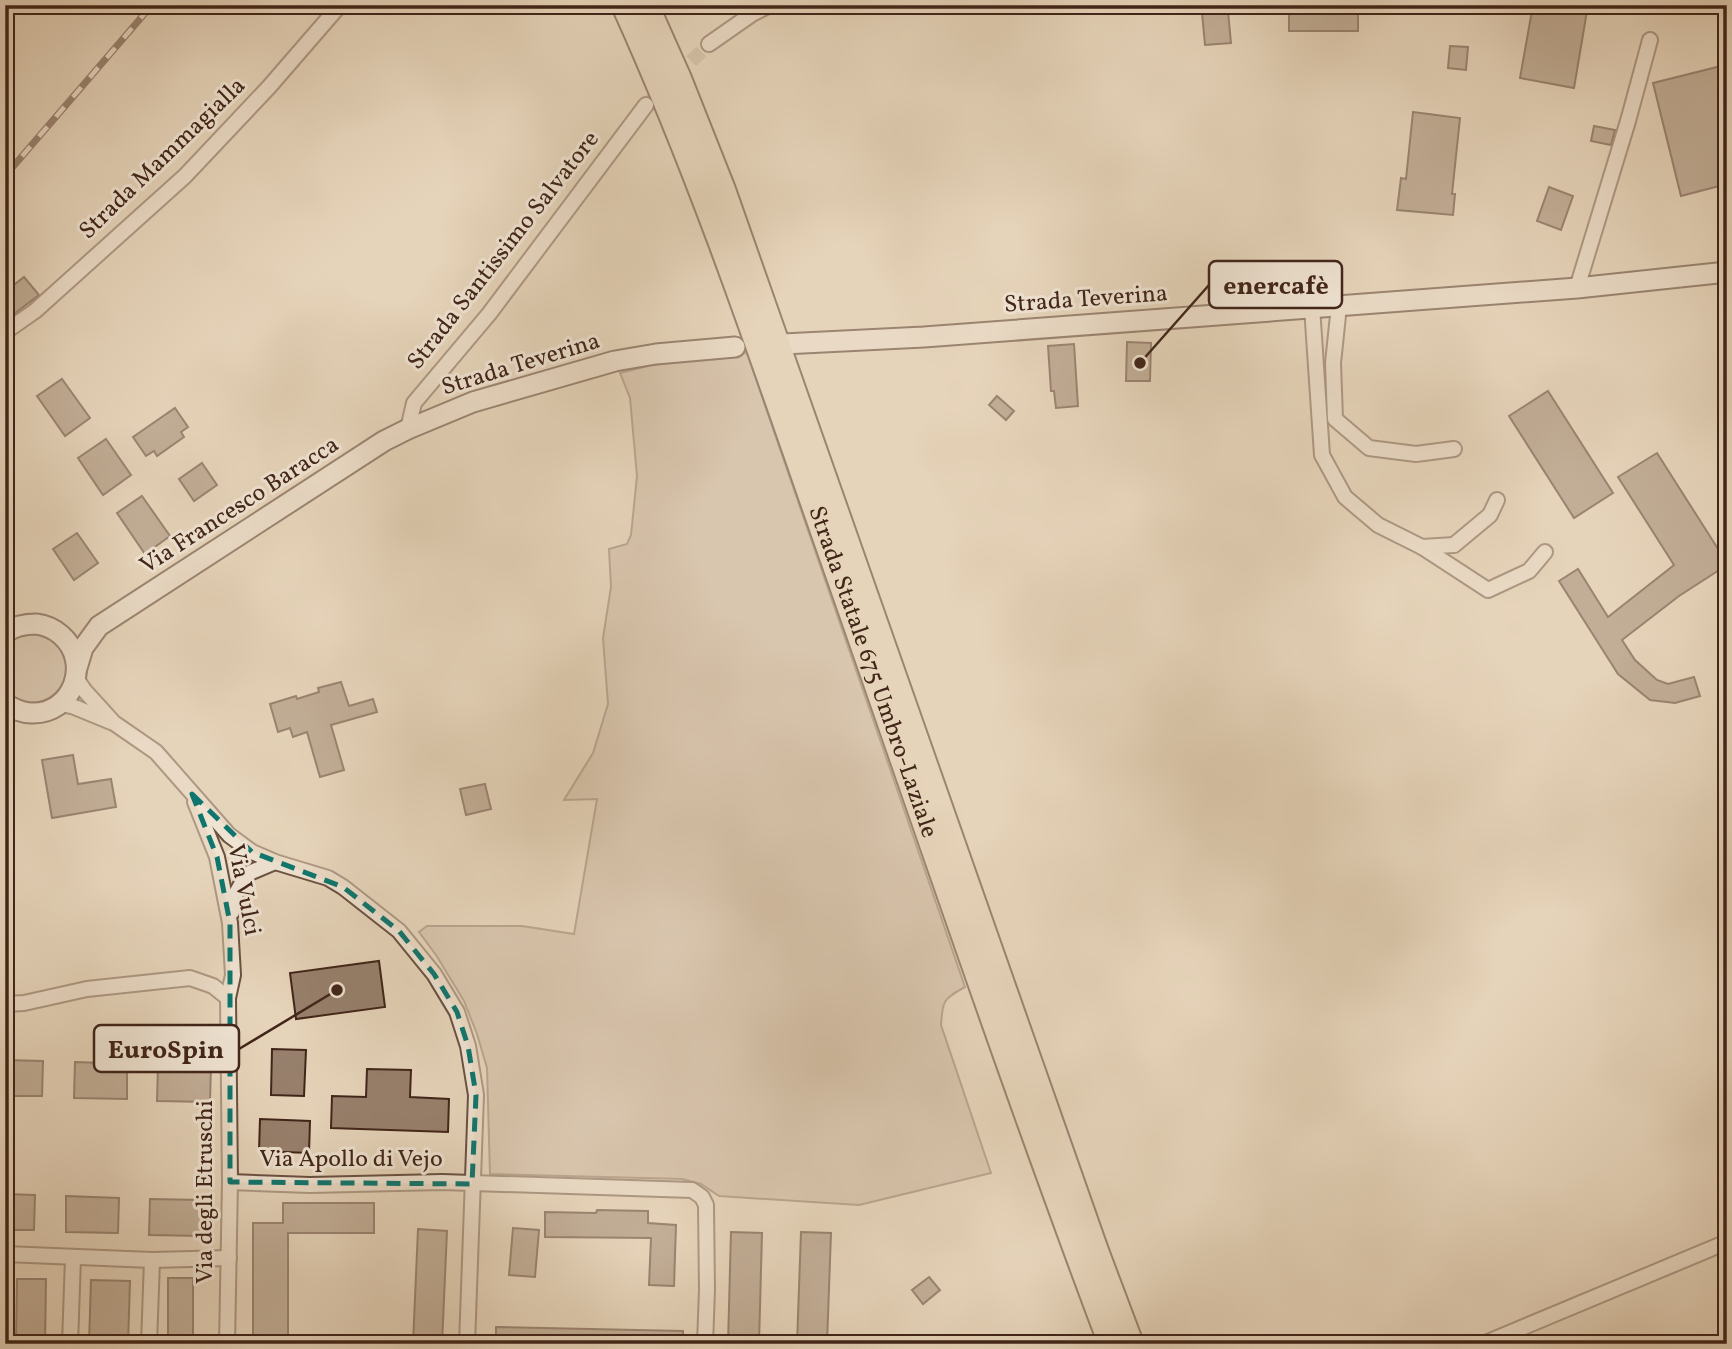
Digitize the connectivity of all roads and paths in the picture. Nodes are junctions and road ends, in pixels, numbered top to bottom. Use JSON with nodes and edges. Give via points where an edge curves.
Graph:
{"nodes":[{"id":1,"x":340,"y":5,"type":"edge"},
{"id":2,"x":624,"y":5,"type":"edge"},
{"id":3,"x":646,"y":5,"type":"edge"},
{"id":4,"x":770,"y":5,"type":"edge"},
{"id":5,"x":1650,"y":40,"type":"dead end"},
{"id":6,"x":709,"y":44,"type":"tunnel mouth"},
{"id":7,"x":646,"y":104,"type":"tunnel mouth"},
{"id":8,"x":1727,"y":272,"type":"edge"},
{"id":9,"x":1577,"y":288,"type":"junction"},
{"id":10,"x":1339,"y":306,"type":"junction"},
{"id":11,"x":1312,"y":307,"type":"junction"},
{"id":12,"x":5,"y":332,"type":"edge"},
{"id":13,"x":783,"y":345,"type":"dead end"},
{"id":14,"x":735,"y":347,"type":"dead end"},
{"id":15,"x":408,"y":429,"type":"junction"},
{"id":16,"x":1454,"y":449,"type":"dead end"},
{"id":17,"x":1497,"y":500,"type":"dead end"},
{"id":18,"x":1422,"y":547,"type":"junction"},
{"id":19,"x":1545,"y":552,"type":"dead end"},
{"id":20,"x":99,"y":626,"type":"junction"},
{"id":21,"x":56,"y":631,"type":"junction"},
{"id":22,"x":5,"y":633,"type":"edge"},
{"id":23,"x":76,"y":673,"type":"junction"},
{"id":24,"x":5,"y":704,"type":"edge"},
{"id":25,"x":60,"y":704,"type":"junction"},
{"id":26,"x":114,"y":723,"type":"junction"},
{"id":27,"x":192,"y":794,"type":"junction"},
{"id":28,"x":275,"y":862,"type":"junction"},
{"id":29,"x":230,"y":923,"type":"junction"},
{"id":30,"x":228,"y":998,"type":"junction"},
{"id":31,"x":5,"y":1004,"type":"edge"},
{"id":32,"x":230,"y":1182,"type":"junction"},
{"id":33,"x":472,"y":1184,"type":"junction"},
{"id":34,"x":1727,"y":1242,"type":"edge"},
{"id":35,"x":5,"y":1254,"type":"edge"},
{"id":36,"x":74,"y":1258,"type":"junction"},
{"id":37,"x":229,"y":1258,"type":"junction"},
{"id":38,"x":152,"y":1260,"type":"junction"},
{"id":39,"x":70,"y":1344,"type":"edge"},
{"id":40,"x":149,"y":1344,"type":"edge"},
{"id":41,"x":227,"y":1344,"type":"edge"},
{"id":42,"x":467,"y":1344,"type":"edge"},
{"id":43,"x":705,"y":1344,"type":"edge"},
{"id":44,"x":1111,"y":1344,"type":"edge"},
{"id":45,"x":1131,"y":1344,"type":"edge"},
{"id":46,"x":1483,"y":1344,"type":"edge"}],
"edges":[{"from":1,"to":12,"type":"street","name":"Strada Mammagialla","via":[[185,176],[35,311]]},
{"from":2,"to":44,"type":"highway","name":"Strada Statale 675 Umbro-Laziale","via":[[705,197]]},
{"from":3,"to":45,"type":"highway","name":"Strada Statale 675 Umbro-Laziale","via":[[723,190]]},
{"from":4,"to":6,"type":"street"},
{"from":5,"to":9,"type":"street"},
{"from":7,"to":15,"type":"street","name":"Strada Santissimo Salvatore","via":[[489,314],[414,403]]},
{"from":8,"to":9,"type":"main road","name":"Strada Teverina"},
{"from":9,"to":10,"type":"main road","name":"Strada Teverina"},
{"from":10,"to":11,"type":"main road","name":"Strada Teverina"},
{"from":10,"to":16,"type":"street","via":[[1335,419],[1369,448],[1416,454]]},
{"from":11,"to":13,"type":"main road","name":"Strada Teverina"},
{"from":11,"to":18,"type":"street","via":[[1322,455],[1345,497],[1378,525]]},
{"from":14,"to":15,"type":"main road","name":"Strada Teverina","via":[[615,361],[473,402]]},
{"from":15,"to":20,"type":"main road","name":"Via Francesco Baracca"},
{"from":17,"to":18,"type":"street","via":[[1490,515],[1454,544]]},
{"from":18,"to":19,"type":"street","via":[[1489,590],[1529,571]]},
{"from":20,"to":21,"type":"main road","name":"Via Francesco Baracca"},
{"from":20,"to":23,"type":"main road","name":"Via Francesco Baracca","via":[[83,648]]},
{"from":21,"to":22,"type":"main road","name":"Via Francesco Baracca","via":[[41,624],[25,624]]},
{"from":21,"to":23,"type":"main road","via":[[74,653]]},
{"from":23,"to":25,"type":"main road","name":"Via Francesco Baracca"},
{"from":23,"to":26,"type":"street","via":[[84,690]]},
{"from":24,"to":25,"type":"main road","via":[[31,713]]},
{"from":25,"to":26,"type":"street"},
{"from":26,"to":27,"type":"street","via":[[156,752]]},
{"from":27,"to":28,"type":"street","via":[[229,835]]},
{"from":27,"to":29,"type":"street","name":"Via Vulci","via":[[217,857]]},
{"from":28,"to":29,"type":"street","via":[[247,874],[234,897]]},
{"from":28,"to":33,"type":"street","via":[[343,887],[399,931],[434,974],[457,1012],[468,1046],[476,1095]]},
{"from":29,"to":30,"type":"street","name":"Via Vulci","via":[[233,975]]},
{"from":30,"to":31,"type":"street","via":[[213,986],[190,978],[86,989]]},
{"from":30,"to":32,"type":"street","name":"Via degli Etruschi"},
{"from":32,"to":33,"type":"street","name":"Via Apollo di Vejo"},
{"from":32,"to":37,"type":"street","name":"Via degli Etruschi"},
{"from":33,"to":42,"type":"street"},
{"from":33,"to":43,"type":"street","name":"Via Apollo di Vejo","via":[[692,1190],[706,1205]]},
{"from":34,"to":46,"type":"street"},
{"from":35,"to":36,"type":"street"},
{"from":36,"to":38,"type":"street"},
{"from":36,"to":39,"type":"street"},
{"from":37,"to":38,"type":"street"},
{"from":37,"to":41,"type":"street","name":"Via degli Etruschi"},
{"from":38,"to":40,"type":"street"}]}
